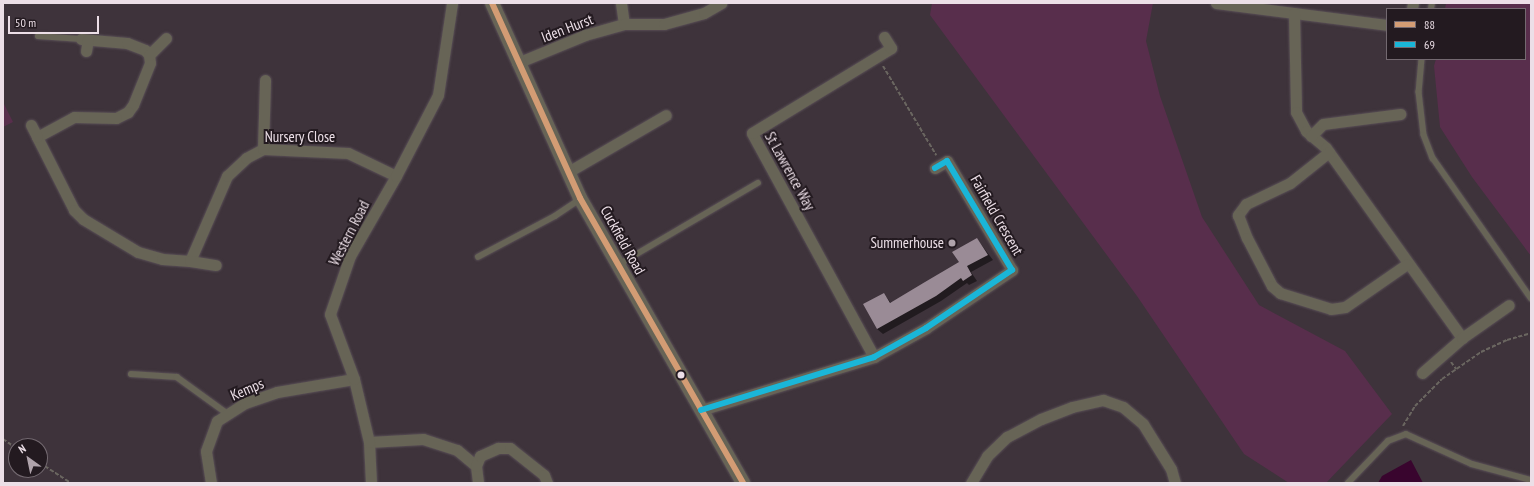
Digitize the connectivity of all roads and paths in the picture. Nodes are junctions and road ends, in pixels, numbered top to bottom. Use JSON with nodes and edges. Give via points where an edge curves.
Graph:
{"nodes":[{"id":1,"x":452,"y":3,"type":"edge"},
{"id":2,"x":492,"y":3,"type":"edge"},
{"id":3,"x":621,"y":3,"type":"edge"},
{"id":4,"x":721,"y":3,"type":"edge"},
{"id":5,"x":1216,"y":3,"type":"edge"},
{"id":6,"x":1294,"y":13,"type":"junction"},
{"id":7,"x":624,"y":24,"type":"junction"},
{"id":8,"x":1386,"y":25,"type":"edge"},
{"id":9,"x":38,"y":36,"type":"dead end"},
{"id":10,"x":884,"y":37,"type":"dead end"},
{"id":11,"x":166,"y":38,"type":"dead end"},
{"id":12,"x":85,"y":43,"type":"joint"},
{"id":13,"x":149,"y":55,"type":"junction"},
{"id":14,"x":878,"y":56,"type":"junction"},
{"id":15,"x":1422,"y":60,"type":"edge"},
{"id":16,"x":517,"y":64,"type":"junction"},
{"id":17,"x":265,"y":80,"type":"dead end"},
{"id":18,"x":1400,"y":114,"type":"dead end"},
{"id":19,"x":666,"y":115,"type":"dead end"},
{"id":20,"x":31,"y":125,"type":"dead end"},
{"id":21,"x":1311,"y":136,"type":"junction"},
{"id":22,"x":37,"y":137,"type":"junction"},
{"id":23,"x":263,"y":149,"type":"junction"},
{"id":24,"x":1329,"y":152,"type":"junction"},
{"id":25,"x":938,"y":166,"type":"joint"},
{"id":26,"x":568,"y":172,"type":"junction"},
{"id":27,"x":396,"y":176,"type":"junction"},
{"id":28,"x":758,"y":183,"type":"dead end"},
{"id":29,"x":580,"y":198,"type":"junction"},
{"id":30,"x":478,"y":257,"type":"dead end"},
{"id":31,"x":190,"y":261,"type":"junction"},
{"id":32,"x":1407,"y":264,"type":"junction"},
{"id":33,"x":216,"y":265,"type":"dead end"},
{"id":34,"x":617,"y":266,"type":"junction"},
{"id":35,"x":1531,"y":298,"type":"edge"},
{"id":36,"x":1509,"y":306,"type":"dead end"},
{"id":37,"x":1531,"y":333,"type":"edge"},
{"id":38,"x":1462,"y":338,"type":"junction"},
{"id":39,"x":874,"y":357,"type":"junction"},
{"id":40,"x":1422,"y":373,"type":"dead end"},
{"id":41,"x":131,"y":374,"type":"dead end"},
{"id":42,"x":354,"y":379,"type":"junction"},
{"id":43,"x":701,"y":410,"type":"junction"},
{"id":44,"x":228,"y":414,"type":"junction"},
{"id":45,"x":1398,"y":437,"type":"junction"},
{"id":46,"x":369,"y":442,"type":"junction"},
{"id":47,"x":476,"y":466,"type":"junction"},
{"id":48,"x":48,"y":468,"type":"edge"},
{"id":49,"x":1531,"y":480,"type":"edge"},
{"id":50,"x":71,"y":483,"type":"edge"},
{"id":51,"x":211,"y":483,"type":"edge"},
{"id":52,"x":371,"y":483,"type":"edge"},
{"id":53,"x":478,"y":483,"type":"edge"},
{"id":54,"x":547,"y":483,"type":"edge"},
{"id":55,"x":743,"y":483,"type":"edge"},
{"id":56,"x":971,"y":483,"type":"edge"},
{"id":57,"x":1175,"y":483,"type":"edge"},
{"id":58,"x":1348,"y":483,"type":"edge"}],
"edges":[{"from":1,"to":27,"type":"street","name":"Western Road","via":[[438,95]]},
{"from":2,"to":16,"type":"street","name":"Cuckfield Road"},
{"from":3,"to":7,"type":"street"},
{"from":4,"to":7,"type":"street","name":"Iden Hurst","via":[[704,13],[664,24]]},
{"from":5,"to":6,"type":"street"},
{"from":6,"to":8,"type":"street"},
{"from":6,"to":21,"type":"street","via":[[1296,112]]},
{"from":7,"to":16,"type":"street","name":"Iden Hurst","via":[[585,35]]},
{"from":9,"to":12,"type":"lane"},
{"from":10,"to":14,"type":"street","name":"St Lawrence Way","via":[[891,48]]},
{"from":11,"to":13,"type":"street"},
{"from":12,"to":13,"type":"street","via":[[127,43],[139,47]]},
{"from":13,"to":22,"type":"street","via":[[150,63],[128,112],[116,118],[74,117]]},
{"from":14,"to":25,"type":"path"},
{"from":14,"to":39,"type":"street","name":"St Lawrence Way","via":[[752,133]]},
{"from":15,"to":35,"type":"lane","via":[[1419,92],[1424,135],[1433,158]]},
{"from":16,"to":26,"type":"street","name":"Cuckfield Road"},
{"from":17,"to":23,"type":"street"},
{"from":18,"to":21,"type":"street","via":[[1323,124]]},
{"from":19,"to":26,"type":"street"},
{"from":20,"to":22,"type":"street"},
{"from":21,"to":24,"type":"street"},
{"from":22,"to":31,"type":"street","via":[[66,199],[83,218],[138,252],[162,259]]},
{"from":23,"to":27,"type":"street","name":"Nursery Close","via":[[348,153]]},
{"from":23,"to":31,"type":"street","name":"Nursery Close","via":[[246,158],[227,176]]},
{"from":24,"to":32,"type":"street"},
{"from":24,"to":32,"type":"street","via":[[1290,183],[1246,204],[1238,215],[1272,286],[1280,293],[1331,309],[1345,307]]},
{"from":25,"to":39,"type":"street","name":"Fairfield Crescent","via":[[947,160],[1012,270],[926,328]]},
{"from":26,"to":29,"type":"street","name":"Cuckfield Road"},
{"from":27,"to":42,"type":"street","name":"Western Road","via":[[350,256],[330,314]]},
{"from":28,"to":34,"type":"lane"},
{"from":29,"to":30,"type":"lane","via":[[555,216]]},
{"from":29,"to":34,"type":"street","name":"Cuckfield Road"},
{"from":31,"to":33,"type":"street"},
{"from":32,"to":38,"type":"street"},
{"from":34,"to":43,"type":"street","name":"Cuckfield Road"},
{"from":36,"to":38,"type":"street"},
{"from":37,"to":45,"type":"path","via":[[1506,340],[1481,352],[1442,379],[1415,406]]},
{"from":38,"to":40,"type":"street"},
{"from":39,"to":43,"type":"street","name":"Fairfield Crescent"},
{"from":41,"to":44,"type":"lane","via":[[177,377]]},
{"from":42,"to":44,"type":"street","name":"Kemps","via":[[277,392],[245,403]]},
{"from":42,"to":46,"type":"street","name":"Western Road"},
{"from":43,"to":55,"type":"street","name":"Cuckfield Road"},
{"from":44,"to":51,"type":"street","name":"Kemps","via":[[217,421],[206,452]]},
{"from":45,"to":49,"type":"lane","via":[[1406,434],[1472,464]]},
{"from":45,"to":58,"type":"lane","via":[[1388,441]]},
{"from":46,"to":47,"type":"street","via":[[423,439],[457,450]]},
{"from":46,"to":52,"type":"street","name":"Western Road"},
{"from":47,"to":53,"type":"street"},
{"from":47,"to":54,"type":"street","via":[[480,456],[498,448],[510,448],[544,475]]},
{"from":48,"to":50,"type":"path"},
{"from":56,"to":57,"type":"street","via":[[987,456],[1007,437],[1072,407],[1103,400],[1122,407],[1143,424],[1171,469]]}]}
